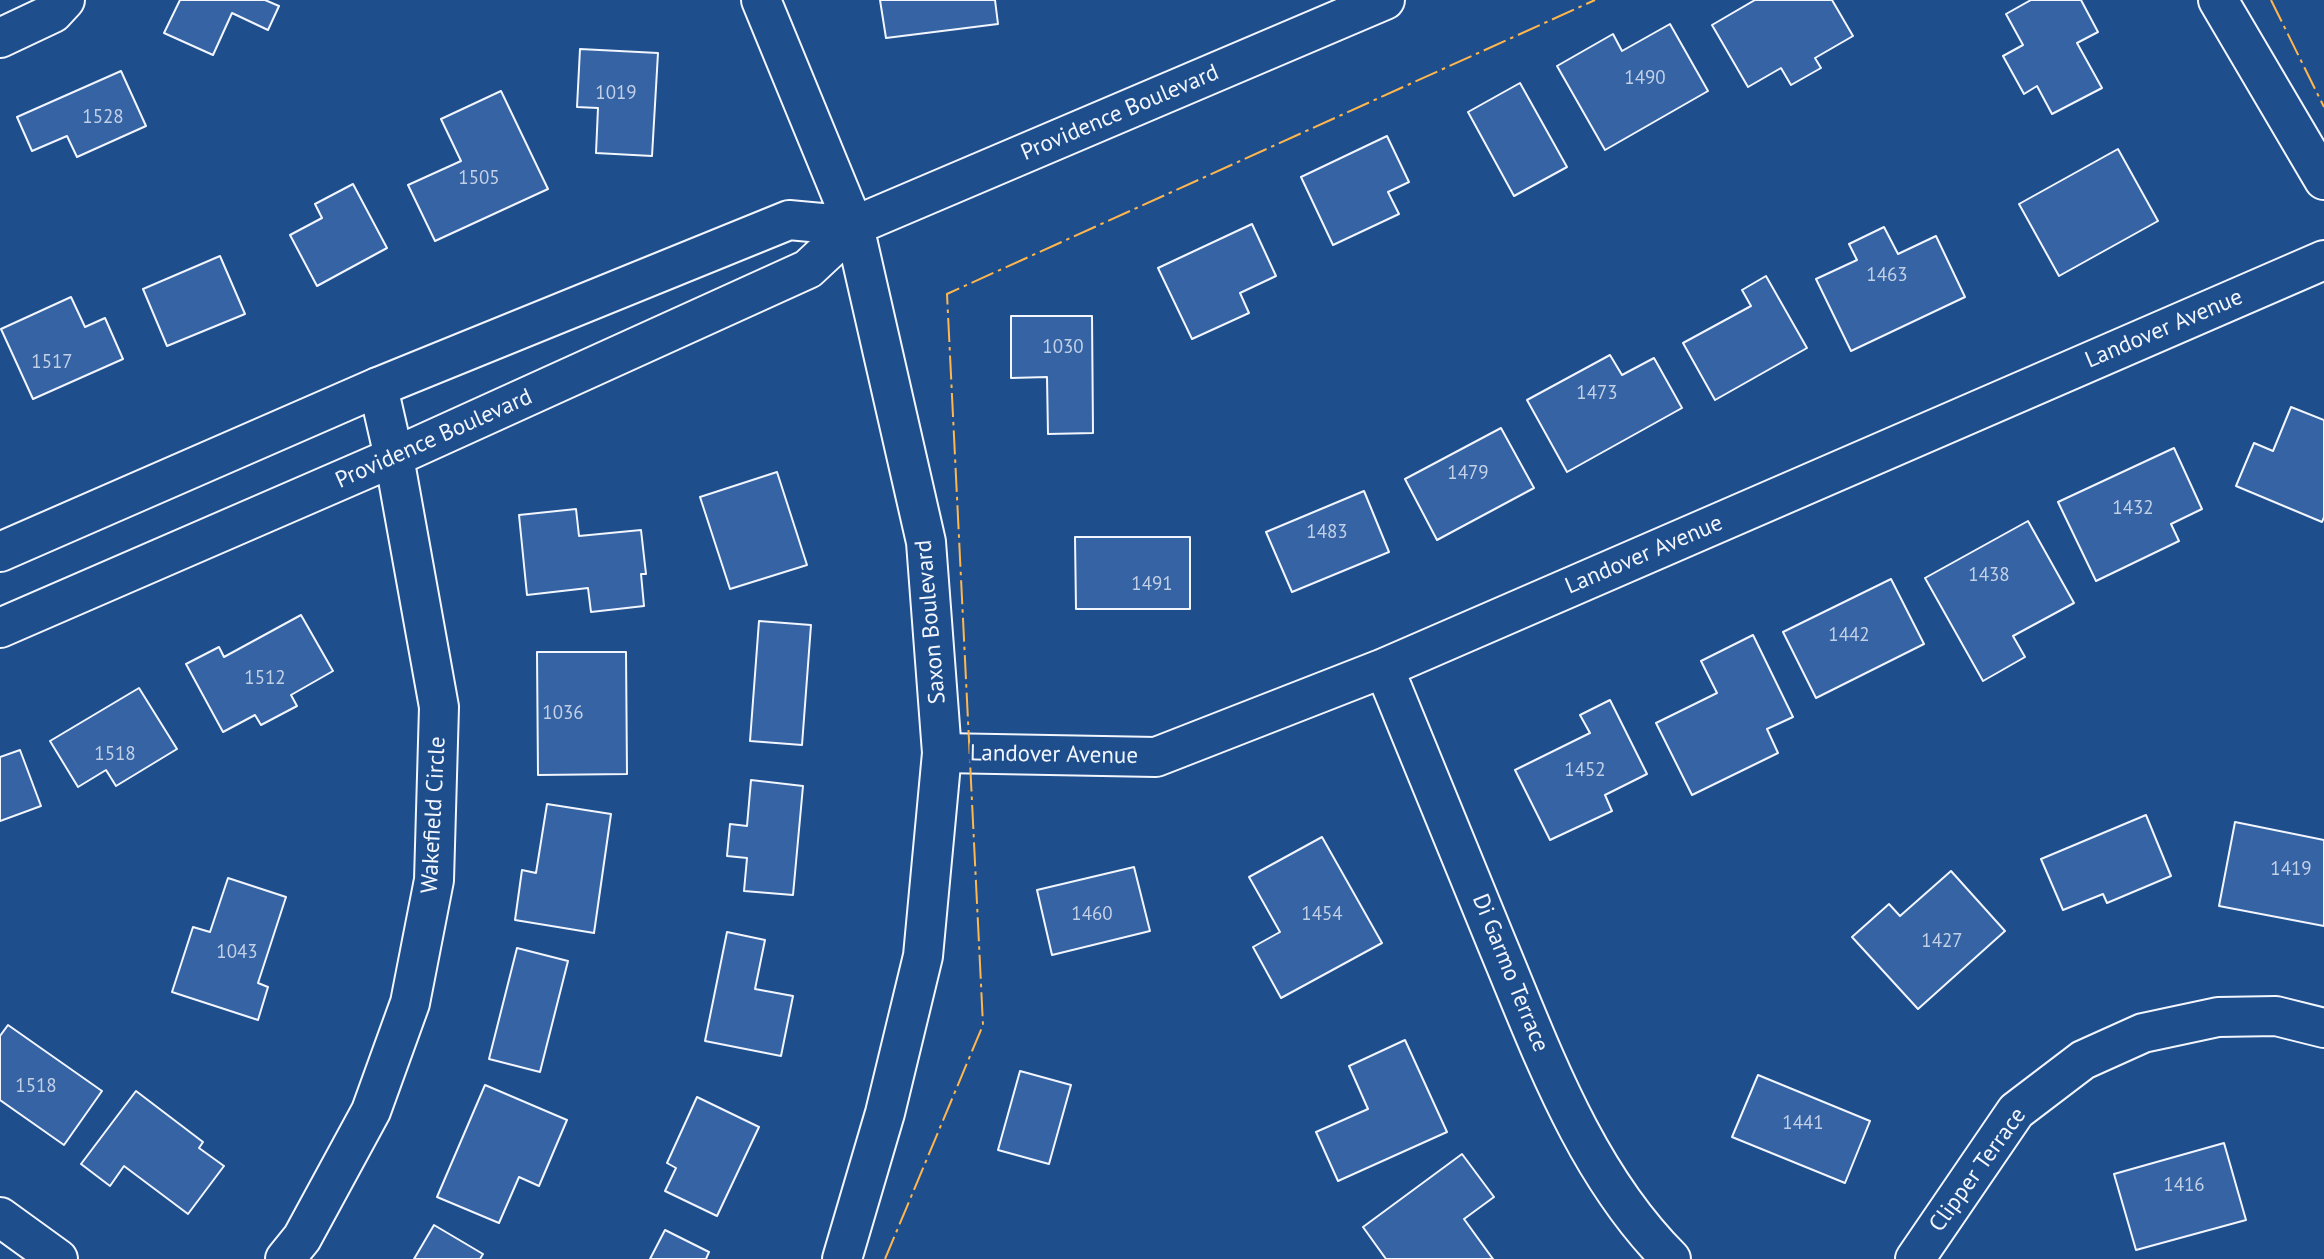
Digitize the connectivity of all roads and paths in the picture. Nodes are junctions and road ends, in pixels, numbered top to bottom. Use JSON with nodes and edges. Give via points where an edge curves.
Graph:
{"nodes":[{"id":1,"x":65,"y":0,"type":"edge"},
{"id":2,"x":761,"y":0,"type":"edge"},
{"id":3,"x":1385,"y":0,"type":"edge"},
{"id":4,"x":2218,"y":0,"type":"edge"},
{"id":5,"x":0,"y":38,"type":"edge"},
{"id":6,"x":2324,"y":180,"type":"edge"},
{"id":7,"x":854,"y":226,"type":"junction"},
{"id":8,"x":2324,"y":260,"type":"edge"},
{"id":9,"x":378,"y":387,"type":"junction"},
{"id":10,"x":394,"y":457,"type":"junction"},
{"id":11,"x":0,"y":552,"type":"edge"},
{"id":12,"x":0,"y":628,"type":"edge"},
{"id":13,"x":1384,"y":668,"type":"junction"},
{"id":14,"x":942,"y":753,"type":"junction"},
{"id":15,"x":2324,"y":1028,"type":"edge"},
{"id":16,"x":0,"y":1217,"type":"edge"},
{"id":17,"x":58,"y":1259,"type":"edge"},
{"id":18,"x":285,"y":1259,"type":"edge"},
{"id":19,"x":842,"y":1259,"type":"edge"},
{"id":20,"x":1671,"y":1259,"type":"edge"},
{"id":21,"x":1915,"y":1259,"type":"edge"}],
"edges":[{"from":1,"to":5,"type":"street","via":[[53,13]]},
{"from":2,"to":7,"type":"street","name":"Saxon Boulevard"},
{"from":3,"to":7,"type":"street","name":"Providence Boulevard"},
{"from":4,"to":6,"type":"street"},
{"from":7,"to":9,"type":"street","name":"Providence Boulevard","via":[[789,220]]},
{"from":7,"to":10,"type":"street","name":"Providence Boulevard","via":[[808,269]]},
{"from":7,"to":14,"type":"street","name":"Saxon Boulevard","via":[[926,542]]},
{"from":8,"to":13,"type":"street","name":"Landover Avenue"},
{"from":9,"to":10,"type":"street","name":"Wakefield Circle"},
{"from":9,"to":11,"type":"street","name":"Providence Boulevard"},
{"from":10,"to":12,"type":"street","name":"Providence Boulevard"},
{"from":10,"to":18,"type":"street","name":"Wakefield Circle","via":[[439,707],[434,880],[410,1003],[371,1111],[302,1238]]},
{"from":13,"to":14,"type":"street","name":"Landover Avenue","via":[[1156,757]]},
{"from":13,"to":20,"type":"street","name":"Di Garmo Terrace","via":[[1546,1062],[1607,1181]]},
{"from":14,"to":19,"type":"street","name":"Saxon Boulevard","via":[[923,956],[885,1113]]},
{"from":15,"to":21,"type":"street","name":"Clipper Terrace","via":[[2276,1016],[2218,1017],[2143,1033],[2082,1060],[2016,1111]]},
{"from":16,"to":17,"type":"street"}]}
